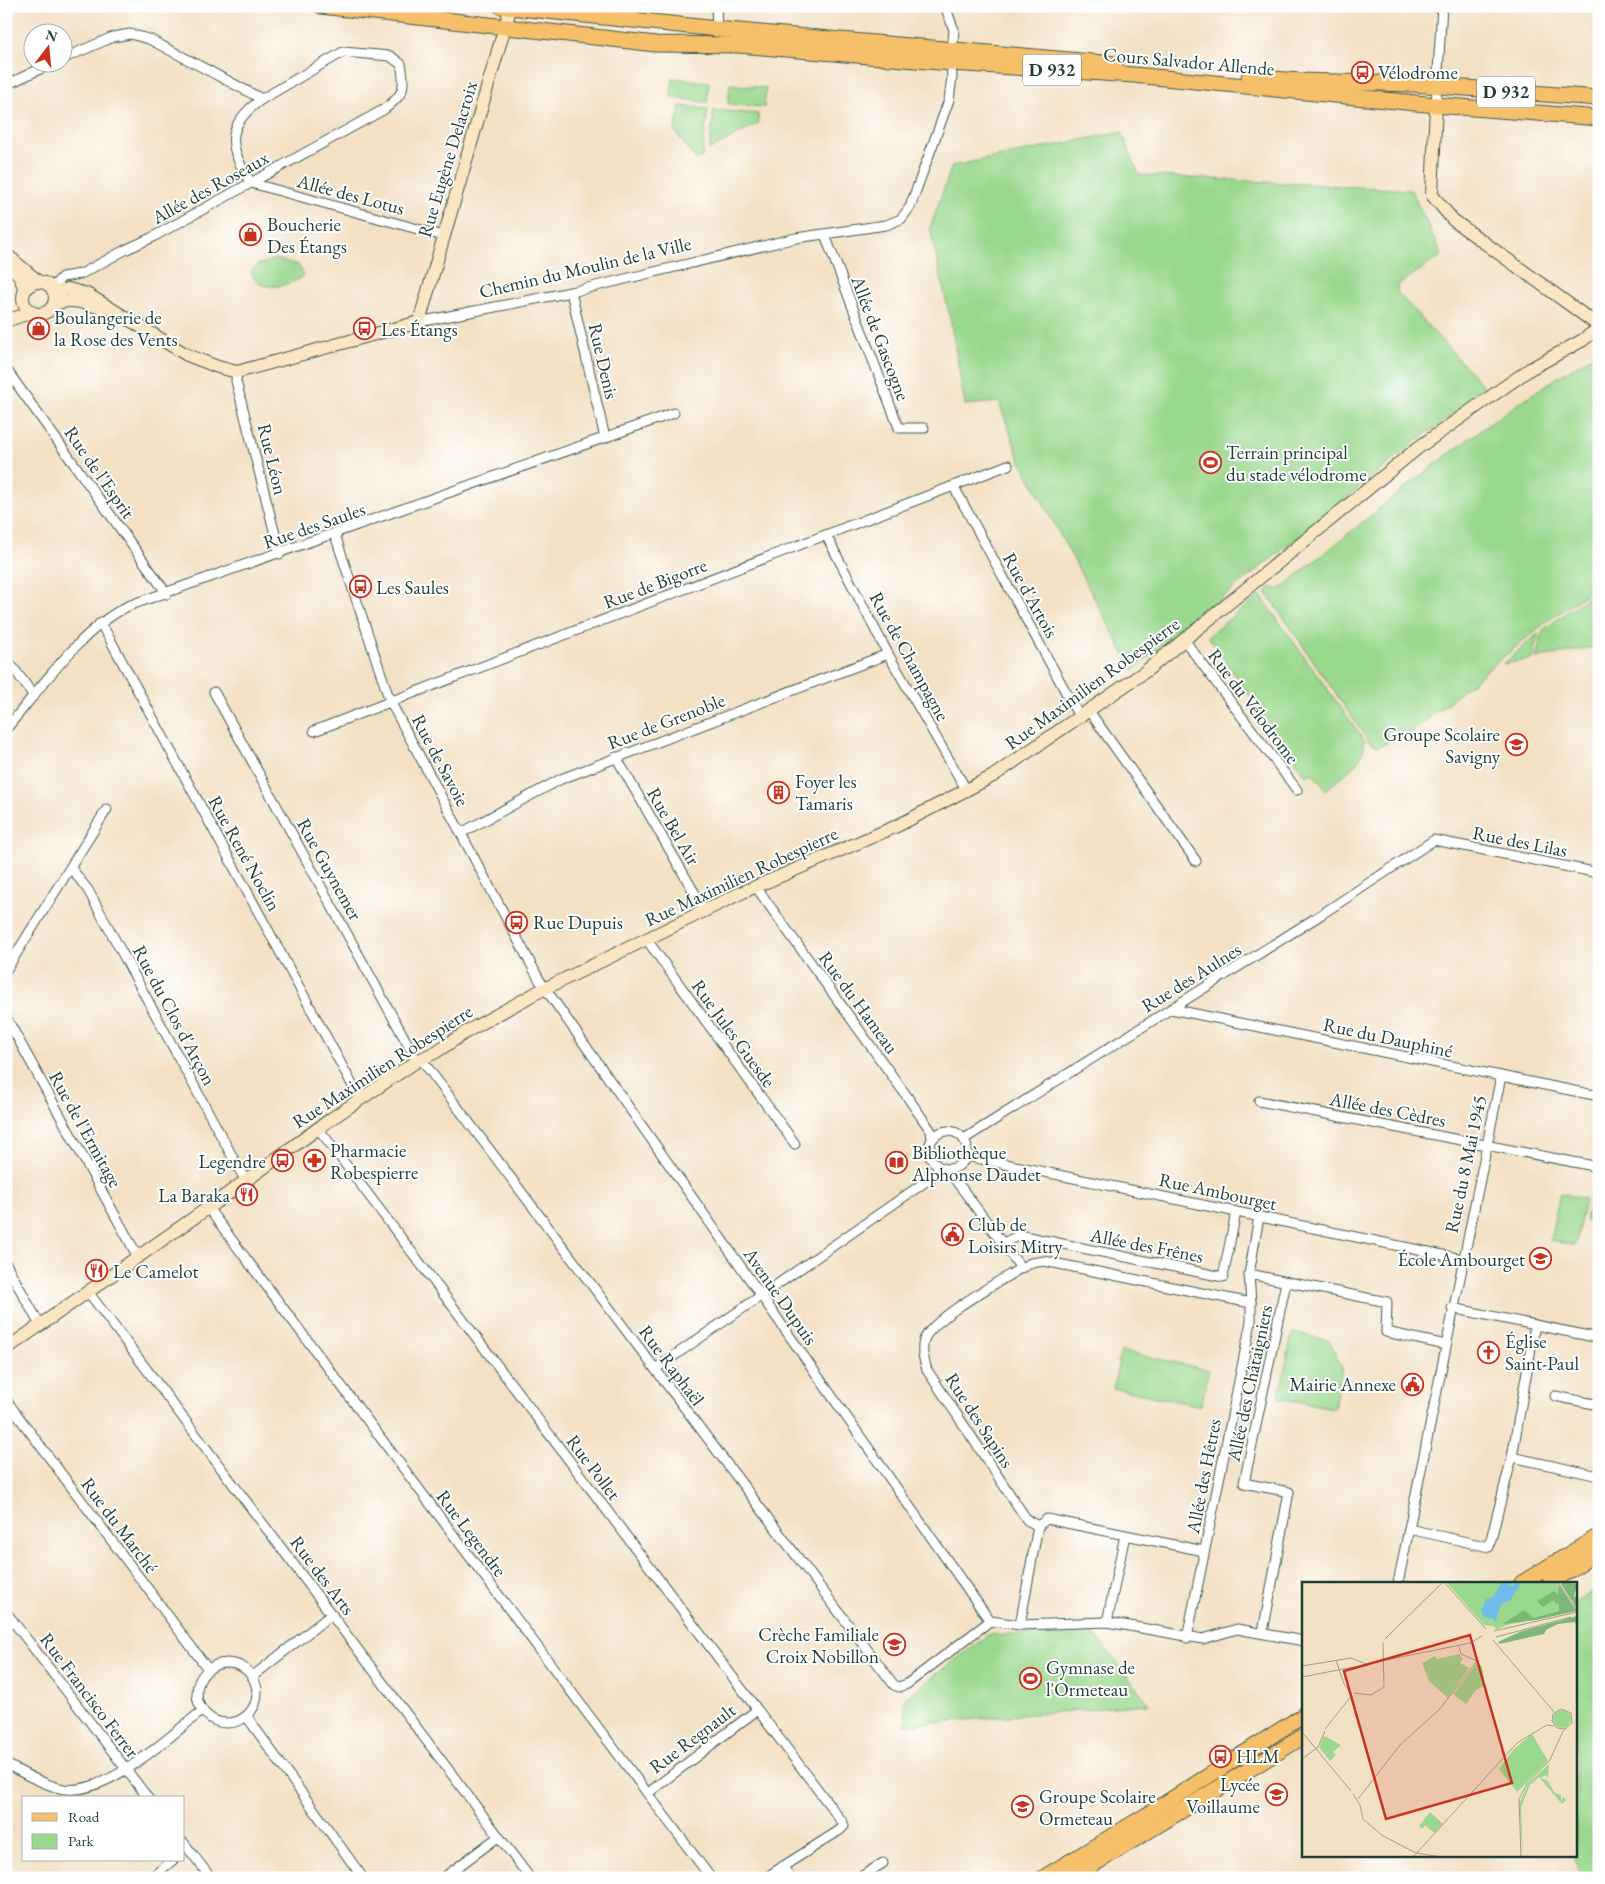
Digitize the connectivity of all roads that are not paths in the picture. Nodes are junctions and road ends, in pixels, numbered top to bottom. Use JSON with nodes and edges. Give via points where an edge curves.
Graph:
{"nodes":[{"id":1,"x":321,"y":6,"type":"edge"},
{"id":2,"x":508,"y":6,"type":"edge"},
{"id":3,"x":716,"y":6,"type":"edge"},
{"id":4,"x":945,"y":6,"type":"edge"},
{"id":5,"x":1442,"y":6,"type":"edge"},
{"id":6,"x":506,"y":26,"type":"junction"},
{"id":7,"x":717,"y":29,"type":"junction"},
{"id":8,"x":72,"y":55,"type":"edge"},
{"id":9,"x":951,"y":56,"type":"junction"},
{"id":10,"x":35,"y":72,"type":"edge"},
{"id":11,"x":6,"y":86,"type":"edge"},
{"id":12,"x":1436,"y":86,"type":"junction"},
{"id":13,"x":1599,"y":98,"type":"edge"},
{"id":14,"x":262,"y":99,"type":"junction"},
{"id":15,"x":1436,"y":105,"type":"junction"},
{"id":16,"x":1599,"y":118,"type":"edge"},
{"id":17,"x":251,"y":183,"type":"junction"},
{"id":18,"x":825,"y":235,"type":"junction"},
{"id":19,"x":443,"y":236,"type":"junction"},
{"id":20,"x":6,"y":256,"type":"edge"},
{"id":21,"x":39,"y":282,"type":"junction"},
{"id":22,"x":25,"y":290,"type":"junction"},
{"id":23,"x":570,"y":292,"type":"junction"},
{"id":24,"x":53,"y":295,"type":"junction"},
{"id":25,"x":28,"y":308,"type":"junction"},
{"id":26,"x":6,"y":320,"type":"edge"},
{"id":27,"x":419,"y":322,"type":"junction"},
{"id":28,"x":1599,"y":327,"type":"edge"},
{"id":29,"x":6,"y":369,"type":"edge"},
{"id":30,"x":237,"y":372,"type":"junction"},
{"id":31,"x":674,"y":414,"type":"dead end"},
{"id":32,"x":924,"y":428,"type":"dead end"},
{"id":33,"x":605,"y":438,"type":"junction"},
{"id":34,"x":1008,"y":465,"type":"dead end"},
{"id":35,"x":954,"y":488,"type":"junction"},
{"id":36,"x":335,"y":535,"type":"junction"},
{"id":37,"x":826,"y":535,"type":"junction"},
{"id":38,"x":280,"y":554,"type":"junction"},
{"id":39,"x":167,"y":594,"type":"junction"},
{"id":40,"x":98,"y":624,"type":"junction"},
{"id":41,"x":1185,"y":640,"type":"junction"},
{"id":42,"x":888,"y":654,"type":"junction"},
{"id":43,"x":6,"y":658,"type":"edge"},
{"id":44,"x":214,"y":692,"type":"dead end"},
{"id":45,"x":34,"y":696,"type":"junction"},
{"id":46,"x":390,"y":701,"type":"junction"},
{"id":47,"x":1084,"y":715,"type":"junction"},
{"id":48,"x":6,"y":729,"type":"edge"},
{"id":49,"x":314,"y":731,"type":"dead end"},
{"id":50,"x":616,"y":757,"type":"junction"},
{"id":51,"x":1297,"y":790,"type":"dead end"},
{"id":52,"x":967,"y":791,"type":"junction"},
{"id":53,"x":107,"y":809,"type":"dead end"},
{"id":54,"x":461,"y":833,"type":"junction"},
{"id":55,"x":1434,"y":840,"type":"joint"},
{"id":56,"x":1196,"y":861,"type":"dead end"},
{"id":57,"x":71,"y":868,"type":"junction"},
{"id":58,"x":1599,"y":874,"type":"edge"},
{"id":59,"x":756,"y":887,"type":"junction"},
{"id":60,"x":705,"y":912,"type":"junction"},
{"id":61,"x":647,"y":940,"type":"junction"},
{"id":62,"x":6,"y":970,"type":"edge"},
{"id":63,"x":546,"y":989,"type":"junction"},
{"id":64,"x":1171,"y":1009,"type":"junction"},
{"id":65,"x":6,"y":1018,"type":"edge"},
{"id":66,"x":419,"y":1060,"type":"junction"},
{"id":67,"x":1501,"y":1076,"type":"junction"},
{"id":68,"x":1599,"y":1096,"type":"edge"},
{"id":69,"x":360,"y":1100,"type":"junction"},
{"id":70,"x":1259,"y":1101,"type":"dead end"},
{"id":71,"x":318,"y":1128,"type":"junction"},
{"id":72,"x":932,"y":1139,"type":"junction"},
{"id":73,"x":964,"y":1139,"type":"junction"},
{"id":74,"x":794,"y":1144,"type":"dead end"},
{"id":75,"x":1486,"y":1144,"type":"junction"},
{"id":76,"x":967,"y":1156,"type":"junction"},
{"id":77,"x":1599,"y":1168,"type":"edge"},
{"id":78,"x":944,"y":1169,"type":"junction"},
{"id":79,"x":245,"y":1180,"type":"junction"},
{"id":80,"x":208,"y":1208,"type":"junction"},
{"id":81,"x":1236,"y":1212,"type":"junction"},
{"id":82,"x":1259,"y":1217,"type":"junction"},
{"id":83,"x":1002,"y":1244,"type":"junction"},
{"id":84,"x":138,"y":1257,"type":"junction"},
{"id":85,"x":1462,"y":1259,"type":"junction"},
{"id":86,"x":6,"y":1264,"type":"edge"},
{"id":87,"x":1021,"y":1268,"type":"junction"},
{"id":88,"x":1250,"y":1274,"type":"junction"},
{"id":89,"x":1286,"y":1282,"type":"junction"},
{"id":90,"x":89,"y":1293,"type":"junction"},
{"id":91,"x":761,"y":1296,"type":"junction"},
{"id":92,"x":1251,"y":1303,"type":"junction"},
{"id":93,"x":1452,"y":1308,"type":"junction"},
{"id":94,"x":1535,"y":1325,"type":"junction"},
{"id":95,"x":40,"y":1326,"type":"junction"},
{"id":96,"x":1599,"y":1338,"type":"edge"},
{"id":97,"x":1446,"y":1345,"type":"junction"},
{"id":98,"x":6,"y":1349,"type":"edge"},
{"id":99,"x":655,"y":1370,"type":"junction"},
{"id":100,"x":1555,"y":1396,"type":"dead end"},
{"id":101,"x":6,"y":1400,"type":"edge"},
{"id":102,"x":1599,"y":1405,"type":"edge"},
{"id":103,"x":1512,"y":1457,"type":"junction"},
{"id":104,"x":1599,"y":1476,"type":"edge"},
{"id":105,"x":1038,"y":1526,"type":"junction"},
{"id":106,"x":1409,"y":1529,"type":"junction"},
{"id":107,"x":1125,"y":1535,"type":"junction"},
{"id":108,"x":1599,"y":1536,"type":"edge"},
{"id":109,"x":1204,"y":1550,"type":"junction"},
{"id":110,"x":1599,"y":1552,"type":"edge"},
{"id":111,"x":1398,"y":1582,"type":"edge"},
{"id":112,"x":1524,"y":1582,"type":"edge"},
{"id":113,"x":1552,"y":1582,"type":"edge"},
{"id":114,"x":6,"y":1612,"type":"edge"},
{"id":115,"x":332,"y":1614,"type":"junction"},
{"id":116,"x":990,"y":1621,"type":"junction"},
{"id":117,"x":1107,"y":1622,"type":"junction"},
{"id":118,"x":1020,"y":1625,"type":"junction"},
{"id":119,"x":1263,"y":1632,"type":"junction"},
{"id":120,"x":1187,"y":1638,"type":"junction"},
{"id":121,"x":1302,"y":1641,"type":"edge"},
{"id":122,"x":208,"y":1669,"type":"junction"},
{"id":123,"x":253,"y":1676,"type":"junction"},
{"id":124,"x":757,"y":1710,"type":"junction"},
{"id":125,"x":202,"y":1711,"type":"junction"},
{"id":126,"x":1302,"y":1716,"type":"edge"},
{"id":127,"x":247,"y":1717,"type":"junction"},
{"id":128,"x":1302,"y":1737,"type":"edge"},
{"id":129,"x":6,"y":1764,"type":"edge"},
{"id":130,"x":126,"y":1770,"type":"junction"},
{"id":131,"x":648,"y":1793,"type":"junction"},
{"id":132,"x":146,"y":1796,"type":"edge"},
{"id":133,"x":498,"y":1837,"type":"junction"},
{"id":134,"x":185,"y":1847,"type":"edge"},
{"id":135,"x":171,"y":1862,"type":"edge"},
{"id":136,"x":883,"y":1863,"type":"dead end"},
{"id":137,"x":783,"y":1866,"type":"junction"},
{"id":138,"x":151,"y":1878,"type":"edge"},
{"id":139,"x":211,"y":1878,"type":"edge"},
{"id":140,"x":363,"y":1878,"type":"edge"},
{"id":141,"x":443,"y":1878,"type":"edge"},
{"id":142,"x":530,"y":1878,"type":"edge"},
{"id":143,"x":711,"y":1878,"type":"edge"},
{"id":144,"x":765,"y":1878,"type":"edge"},
{"id":145,"x":790,"y":1878,"type":"edge"},
{"id":146,"x":859,"y":1878,"type":"edge"},
{"id":147,"x":1043,"y":1878,"type":"edge"},
{"id":148,"x":1071,"y":1878,"type":"edge"}],
"edges":[{"from":1,"to":6,"type":"main road","number":"D 932"},
{"from":2,"to":6,"type":"street","name":"Rue Eugène Delacroix"},
{"from":2,"to":7,"type":"main road","name":"Cours Salvador Allende","number":"D 932"},
{"from":3,"to":7,"type":"street"},
{"from":4,"to":9,"type":"street","name":"Chemin du Moulin de la Ville","via":[[954,30]]},
{"from":5,"to":12,"type":"street"},
{"from":6,"to":9,"type":"main road","name":"Cours Salvador Allende","number":"D 932","via":[[656,44]]},
{"from":6,"to":19,"type":"street","name":"Rue Eugène Delacroix"},
{"from":7,"to":9,"type":"main road","name":"Cours Salvador Allende","number":"D 932"},
{"from":8,"to":14,"type":"street","via":[[113,37],[130,34],[149,39]]},
{"from":9,"to":12,"type":"main road","name":"Cours Salvador Allende","number":"D 932","via":[[1300,81]]},
{"from":9,"to":15,"type":"main road","name":"Cours Salvador Allende","number":"D 932"},
{"from":9,"to":18,"type":"street","name":"Chemin du Moulin de la Ville","via":[[948,100],[910,207],[895,222]]},
{"from":10,"to":11,"type":"street"},
{"from":12,"to":13,"type":"main road","name":"Cours Salvador Allende","number":"D 932"},
{"from":12,"to":15,"type":"street"},
{"from":14,"to":17,"type":"street","via":[[246,111],[234,132],[233,150]]},
{"from":14,"to":17,"type":"street","name":"Allée des Roseaux","via":[[343,52],[390,56],[400,64],[403,89],[398,99]]},
{"from":15,"to":16,"type":"main road","name":"Cours Salvador Allende","number":"D 932"},
{"from":15,"to":28,"type":"street","via":[[1432,195],[1453,220]]},
{"from":17,"to":19,"type":"street","name":"Allée des Lotus"},
{"from":17,"to":24,"type":"street","name":"Allée des Roseaux","via":[[81,274],[62,277]]},
{"from":18,"to":23,"type":"street","name":"Chemin du Moulin de la Ville","via":[[796,238]]},
{"from":18,"to":32,"type":"street","name":"Allée de Gascogne","via":[[899,428]]},
{"from":19,"to":27,"type":"street","name":"Rue Eugène Delacroix"},
{"from":20,"to":21,"type":"street"},
{"from":20,"to":22,"type":"street"},
{"from":21,"to":22,"type":"street"},
{"from":21,"to":24,"type":"street"},
{"from":22,"to":25,"type":"street"},
{"from":23,"to":27,"type":"street","name":"Chemin du Moulin de la Ville"},
{"from":23,"to":33,"type":"street","name":"Rue Denis"},
{"from":24,"to":25,"type":"street","name":"Chemin du Moulin de la Ville","via":[[42,313]]},
{"from":24,"to":30,"type":"street","name":"Chemin du Moulin de la Ville","via":[[114,311],[186,355]]},
{"from":25,"to":26,"type":"street","name":"Chemin du Moulin de la Ville"},
{"from":27,"to":30,"type":"street","name":"Chemin du Moulin de la Ville"},
{"from":28,"to":41,"type":"street","name":"Rue Maximilien Robespierre","via":[[1584,340],[1530,369],[1419,447]]},
{"from":29,"to":39,"type":"street","name":"Rue de l'Esprit"},
{"from":30,"to":38,"type":"street","name":"Rue Léon","via":[[236,381]]},
{"from":31,"to":33,"type":"street","name":"Rue des Saules"},
{"from":33,"to":36,"type":"street","name":"Rue des Saules"},
{"from":34,"to":35,"type":"street","name":"Rue de Bigorre"},
{"from":35,"to":37,"type":"street","name":"Rue de Bigorre"},
{"from":35,"to":47,"type":"street","name":"Rue d'Artois"},
{"from":36,"to":38,"type":"street","name":"Rue des Saules"},
{"from":36,"to":46,"type":"street","name":"Rue de Savoie"},
{"from":37,"to":42,"type":"street","name":"Rue de Champagne"},
{"from":37,"to":46,"type":"street","name":"Rue de Bigorre"},
{"from":38,"to":39,"type":"street","name":"Rue des Saules"},
{"from":39,"to":40,"type":"street","name":"Rue des Saules","via":[[128,606]]},
{"from":40,"to":45,"type":"street","name":"Rue des Saules"},
{"from":40,"to":69,"type":"street","name":"Rue René Noclin","via":[[106,632]]},
{"from":41,"to":47,"type":"street","name":"Rue Maximilien Robespierre"},
{"from":41,"to":51,"type":"street","name":"Rue du Vélodrome"},
{"from":42,"to":50,"type":"street","name":"Rue de Grenoble"},
{"from":42,"to":52,"type":"street","name":"Rue de Champagne"},
{"from":43,"to":45,"type":"street"},
{"from":44,"to":66,"type":"street","name":"Rue Guynemer"},
{"from":45,"to":48,"type":"street","name":"Rue des Saules"},
{"from":46,"to":49,"type":"street","name":"Rue de Bigorre"},
{"from":46,"to":54,"type":"street","name":"Rue de Savoie"},
{"from":47,"to":52,"type":"street","name":"Rue Maximilien Robespierre"},
{"from":47,"to":56,"type":"street","name":"Rue d'Artois"},
{"from":50,"to":54,"type":"street","name":"Rue de Grenoble","via":[[561,779]]},
{"from":50,"to":60,"type":"street","name":"Rue Bel Air"},
{"from":52,"to":59,"type":"street","name":"Rue Maximilien Robespierre","via":[[898,826]]},
{"from":53,"to":57,"type":"street"},
{"from":54,"to":63,"type":"street","name":"Rue de Savoie"},
{"from":55,"to":58,"type":"street","name":"Rue des Lilas"},
{"from":55,"to":64,"type":"street","name":"Rue des Aulnes"},
{"from":57,"to":62,"type":"street"},
{"from":57,"to":79,"type":"street","name":"Rue du Clos d'Arçon","via":[[88,890]]},
{"from":59,"to":60,"type":"street","name":"Rue Maximilien Robespierre"},
{"from":59,"to":72,"type":"street","name":"Rue du Hameau","via":[[911,1102]]},
{"from":60,"to":61,"type":"street","name":"Rue Maximilien Robespierre"},
{"from":61,"to":63,"type":"street","name":"Rue Maximilien Robespierre"},
{"from":61,"to":74,"type":"street","name":"Rue Jules Guesde"},
{"from":63,"to":66,"type":"street","name":"Rue Maximilien Robespierre"},
{"from":63,"to":91,"type":"street","name":"Avenue Dupuis"},
{"from":64,"to":67,"type":"street","name":"Rue du Dauphiné"},
{"from":64,"to":73,"type":"street","name":"Rue des Aulnes"},
{"from":65,"to":84,"type":"street","name":"Rue de l'Ermitage"},
{"from":66,"to":69,"type":"street","name":"Rue Maximilien Robespierre"},
{"from":66,"to":99,"type":"street","name":"Rue Raphaël"},
{"from":67,"to":68,"type":"street","name":"Rue du Dauphiné"},
{"from":67,"to":75,"type":"street","name":"Rue du 8 Mai 1945"},
{"from":69,"to":71,"type":"street","name":"Rue Maximilien Robespierre"},
{"from":70,"to":75,"type":"street","name":"Allée des Cèdres"},
{"from":71,"to":79,"type":"street","name":"Rue Maximilien Robespierre"},
{"from":71,"to":124,"type":"street","name":"Rue Pollet"},
{"from":72,"to":73,"type":"street","via":[[948,1130]]},
{"from":72,"to":78,"type":"street","via":[[929,1156]]},
{"from":73,"to":76,"type":"street"},
{"from":75,"to":77,"type":"street","name":"Allée des Cèdres"},
{"from":75,"to":85,"type":"street","name":"Rue du 8 Mai 1945"},
{"from":76,"to":78,"type":"street","via":[[960,1166]]},
{"from":76,"to":81,"type":"street","name":"Rue Ambourget"},
{"from":78,"to":83,"type":"street"},
{"from":78,"to":91,"type":"street"},
{"from":79,"to":80,"type":"street","name":"Rue Maximilien Robespierre"},
{"from":80,"to":84,"type":"street","name":"Rue Maximilien Robespierre"},
{"from":80,"to":131,"type":"street","name":"Rue Legendre"},
{"from":81,"to":82,"type":"street","name":"Rue Ambourget"},
{"from":81,"to":83,"type":"street","name":"Allée des Frênes","via":[[1223,1277],[1019,1235]]},
{"from":82,"to":85,"type":"street","name":"Rue Ambourget"},
{"from":82,"to":88,"type":"street","name":"Allée des Hêtres"},
{"from":83,"to":87,"type":"street"},
{"from":84,"to":90,"type":"street","name":"Rue Maximilien Robespierre"},
{"from":85,"to":93,"type":"street","name":"Rue du 8 Mai 1945"},
{"from":86,"to":95,"type":"street"},
{"from":87,"to":92,"type":"street","name":"Rue des Sapins","via":[[1044,1261]]},
{"from":87,"to":105,"type":"street","name":"Rue des Sapins","via":[[934,1324],[924,1339],[922,1351],[927,1370],[997,1476],[1027,1520]]},
{"from":88,"to":89,"type":"street"},
{"from":88,"to":92,"type":"street","name":"Allée des Hêtres"},
{"from":89,"to":97,"type":"street","via":[[1387,1302],[1386,1332]]},
{"from":89,"to":119,"type":"street","name":"Allée des Châtaigniers","via":[[1244,1483],[1289,1492]]},
{"from":90,"to":95,"type":"street","name":"Rue Maximilien Robespierre"},
{"from":90,"to":115,"type":"street","name":"Rue des Arts"},
{"from":91,"to":99,"type":"street"},
{"from":91,"to":116,"type":"street","name":"Avenue Dupuis"},
{"from":92,"to":109,"type":"street","name":"Allée des Hêtres","via":[[1251,1322]]},
{"from":93,"to":94,"type":"street"},
{"from":93,"to":97,"type":"street","name":"Rue du 8 Mai 1945"},
{"from":94,"to":96,"type":"street"},
{"from":94,"to":103,"type":"street"},
{"from":95,"to":98,"type":"street","name":"Rue Maximilien Robespierre"},
{"from":97,"to":106,"type":"street","name":"Rue du 8 Mai 1945"},
{"from":99,"to":116,"type":"street","name":"Rue Raphaël","via":[[890,1680],[899,1687]]},
{"from":100,"to":102,"type":"street"},
{"from":101,"to":122,"type":"street","name":"Rue du Marché"},
{"from":103,"to":104,"type":"street"},
{"from":103,"to":106,"type":"street","via":[[1489,1547]]},
{"from":105,"to":107,"type":"street","via":[[1047,1519]]},
{"from":105,"to":118,"type":"street"},
{"from":106,"to":111,"type":"street","name":"Rue du 8 Mai 1945"},
{"from":107,"to":109,"type":"street"},
{"from":107,"to":117,"type":"street"},
{"from":108,"to":112,"type":"main road"},
{"from":109,"to":120,"type":"street","name":"Allée des Hêtres"},
{"from":110,"to":113,"type":"main road"},
{"from":114,"to":130,"type":"street","name":"Rue Francisco Ferrer"},
{"from":115,"to":123,"type":"street"},
{"from":115,"to":133,"type":"street","name":"Rue des Arts"},
{"from":116,"to":118,"type":"street"},
{"from":117,"to":118,"type":"street"},
{"from":117,"to":120,"type":"street"},
{"from":119,"to":120,"type":"street","via":[[1238,1628],[1208,1638]]},
{"from":119,"to":121,"type":"street"},
{"from":122,"to":123,"type":"street","via":[[217,1664],[237,1664]]},
{"from":122,"to":125,"type":"street","via":[[198,1684],[196,1694]]},
{"from":123,"to":127,"type":"street","via":[[257,1684],[256,1702]]},
{"from":124,"to":131,"type":"street","name":"Rue Regnault"},
{"from":124,"to":137,"type":"street","name":"Rue Pollet","via":[[844,1826]]},
{"from":125,"to":127,"type":"street","via":[[218,1722],[228,1724]]},
{"from":125,"to":130,"type":"street"},
{"from":126,"to":147,"type":"main road"},
{"from":127,"to":140,"type":"street"},
{"from":128,"to":148,"type":"main road"},
{"from":129,"to":130,"type":"street","via":[[60,1788],[85,1789]]},
{"from":130,"to":132,"type":"street","name":"Rue Francisco Ferrer"},
{"from":131,"to":143,"type":"street","name":"Rue Legendre"},
{"from":133,"to":141,"type":"street"},
{"from":133,"to":142,"type":"street","name":"Rue des Arts"},
{"from":134,"to":139,"type":"street"},
{"from":135,"to":138,"type":"street"},
{"from":136,"to":146,"type":"street"},
{"from":137,"to":144,"type":"street"},
{"from":137,"to":145,"type":"street"}]}
